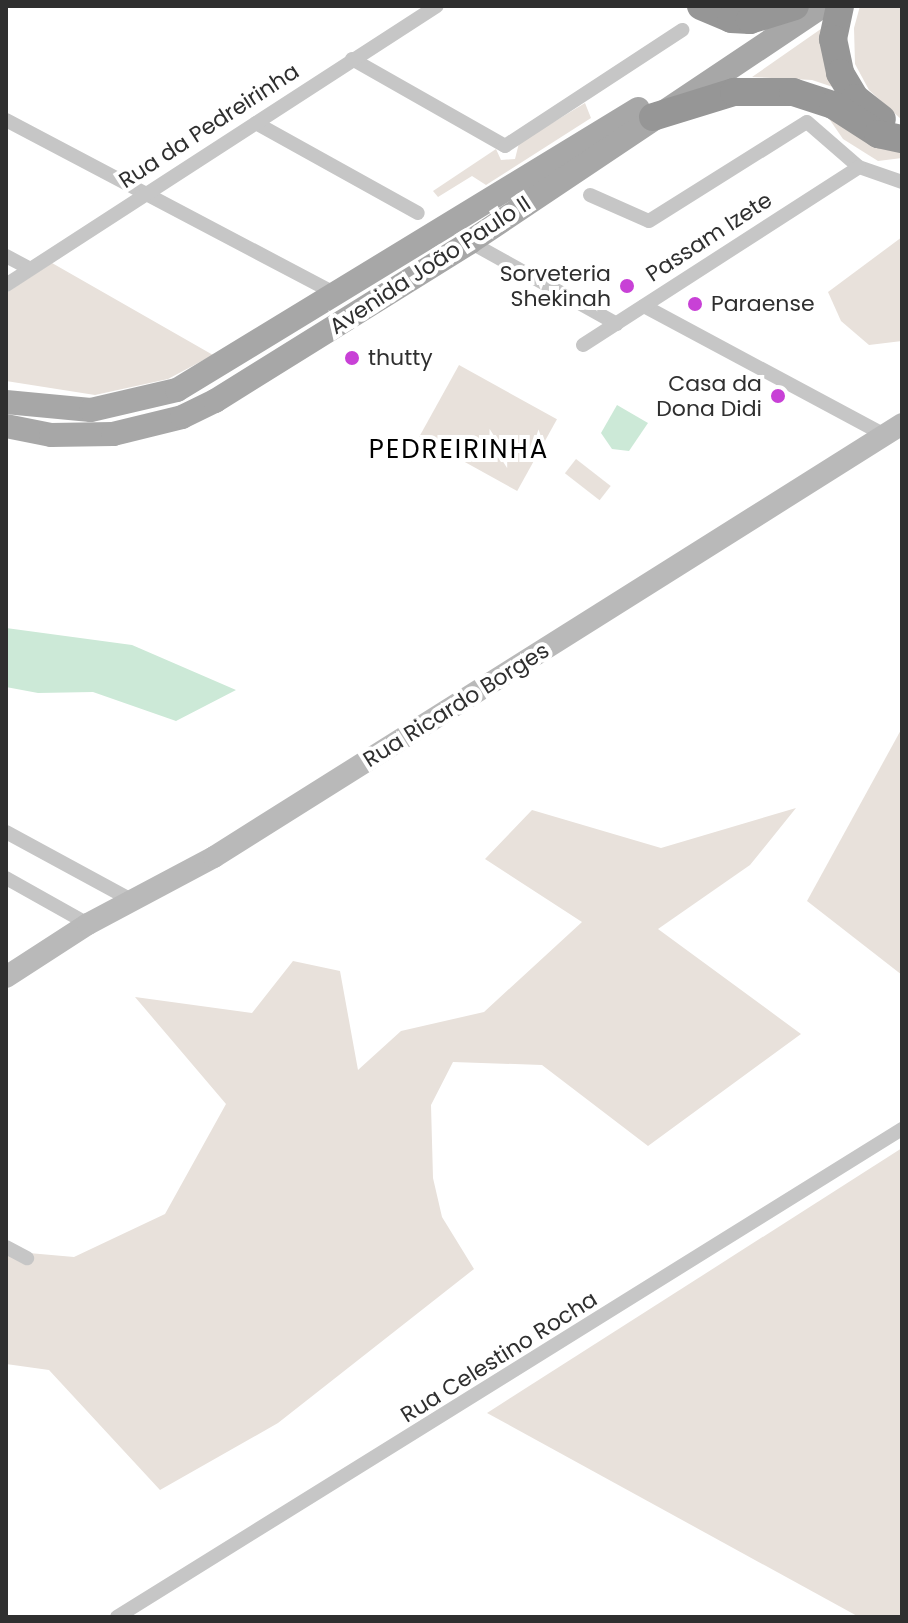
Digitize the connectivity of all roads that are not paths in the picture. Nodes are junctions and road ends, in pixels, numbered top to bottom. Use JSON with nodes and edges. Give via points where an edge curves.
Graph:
{"nodes":[{"id":1,"x":437,"y":6,"type":"edge"},
{"id":2,"x":701,"y":6,"type":"edge"},
{"id":3,"x":795,"y":6,"type":"edge"},
{"id":4,"x":807,"y":6,"type":"edge"},
{"id":5,"x":822,"y":6,"type":"edge"},
{"id":6,"x":840,"y":6,"type":"edge"},
{"id":7,"x":682,"y":30,"type":"dead end"},
{"id":8,"x":352,"y":59,"type":"junction"},
{"id":9,"x":653,"y":117,"type":"junction"},
{"id":10,"x":6,"y":120,"type":"edge"},
{"id":11,"x":256,"y":123,"type":"junction"},
{"id":12,"x":902,"y":125,"type":"edge"},
{"id":13,"x":902,"y":139,"type":"edge"},
{"id":14,"x":859,"y":167,"type":"junction"},
{"id":15,"x":902,"y":182,"type":"edge"},
{"id":16,"x":148,"y":192,"type":"junction"},
{"id":17,"x":590,"y":195,"type":"dead end"},
{"id":18,"x":418,"y":213,"type":"dead end"},
{"id":19,"x":470,"y":242,"type":"junction"},
{"id":20,"x":6,"y":256,"type":"edge"},
{"id":21,"x":30,"y":269,"type":"junction"},
{"id":22,"x":6,"y":285,"type":"edge"},
{"id":23,"x":338,"y":295,"type":"junction"},
{"id":24,"x":644,"y":306,"type":"junction"},
{"id":25,"x":617,"y":324,"type":"junction"},
{"id":26,"x":583,"y":345,"type":"dead end"},
{"id":27,"x":6,"y":402,"type":"edge"},
{"id":28,"x":6,"y":426,"type":"edge"},
{"id":29,"x":894,"y":430,"type":"edge"},
{"id":30,"x":6,"y":832,"type":"edge"},
{"id":31,"x":6,"y":878,"type":"edge"},
{"id":32,"x":131,"y":900,"type":"junction"},
{"id":33,"x":88,"y":924,"type":"junction"},
{"id":34,"x":6,"y":977,"type":"edge"},
{"id":35,"x":902,"y":1129,"type":"edge"},
{"id":36,"x":6,"y":1247,"type":"edge"},
{"id":37,"x":27,"y":1258,"type":"dead end"},
{"id":38,"x":117,"y":1617,"type":"edge"}],
"edges":[{"from":1,"to":8,"type":"street","name":"Rua da Pedreirinha"},
{"from":2,"to":3,"type":"highway","via":[[731,19],[750,20]]},
{"from":4,"to":23,"type":"main road","name":"Avenida João Paulo II"},
{"from":5,"to":9,"type":"main road","name":"Avenida João Paulo II"},
{"from":6,"to":12,"type":"highway","via":[[834,56],[846,87],[866,109]]},
{"from":7,"to":8,"type":"street","via":[[505,146]]},
{"from":8,"to":11,"type":"street","name":"Rua da Pedreirinha"},
{"from":9,"to":13,"type":"highway","via":[[734,92],[793,92],[833,105],[878,134]]},
{"from":9,"to":19,"type":"main road","name":"Avenida João Paulo II"},
{"from":10,"to":16,"type":"street"},
{"from":11,"to":16,"type":"street","name":"Rua da Pedreirinha"},
{"from":11,"to":18,"type":"street"},
{"from":14,"to":15,"type":"street"},
{"from":14,"to":17,"type":"street","via":[[810,123],[803,123],[649,221]]},
{"from":14,"to":24,"type":"street","name":"Passam Izete"},
{"from":16,"to":21,"type":"street","name":"Rua da Pedreirinha"},
{"from":16,"to":23,"type":"street"},
{"from":19,"to":25,"type":"street"},
{"from":19,"to":28,"type":"main road","name":"Avenida João Paulo II","via":[[182,417],[113,434],[51,435]]},
{"from":20,"to":21,"type":"street"},
{"from":21,"to":22,"type":"street","name":"Rua da Pedreirinha"},
{"from":23,"to":27,"type":"main road","name":"Avenida João Paulo II","via":[[177,390],[131,405],[91,410]]},
{"from":24,"to":25,"type":"street","name":"Passam Izete"},
{"from":24,"to":29,"type":"street"},
{"from":25,"to":26,"type":"street","name":"Passam Izete"},
{"from":29,"to":32,"type":"street","name":"Rua Ricardo Borges","via":[[214,857]]},
{"from":30,"to":32,"type":"street"},
{"from":31,"to":33,"type":"street"},
{"from":32,"to":33,"type":"street","name":"Rua Ricardo Borges"},
{"from":33,"to":34,"type":"street","name":"Rua Ricardo Borges"},
{"from":35,"to":38,"type":"street","name":"Rua Celestino Rocha"},
{"from":36,"to":37,"type":"street"}]}
